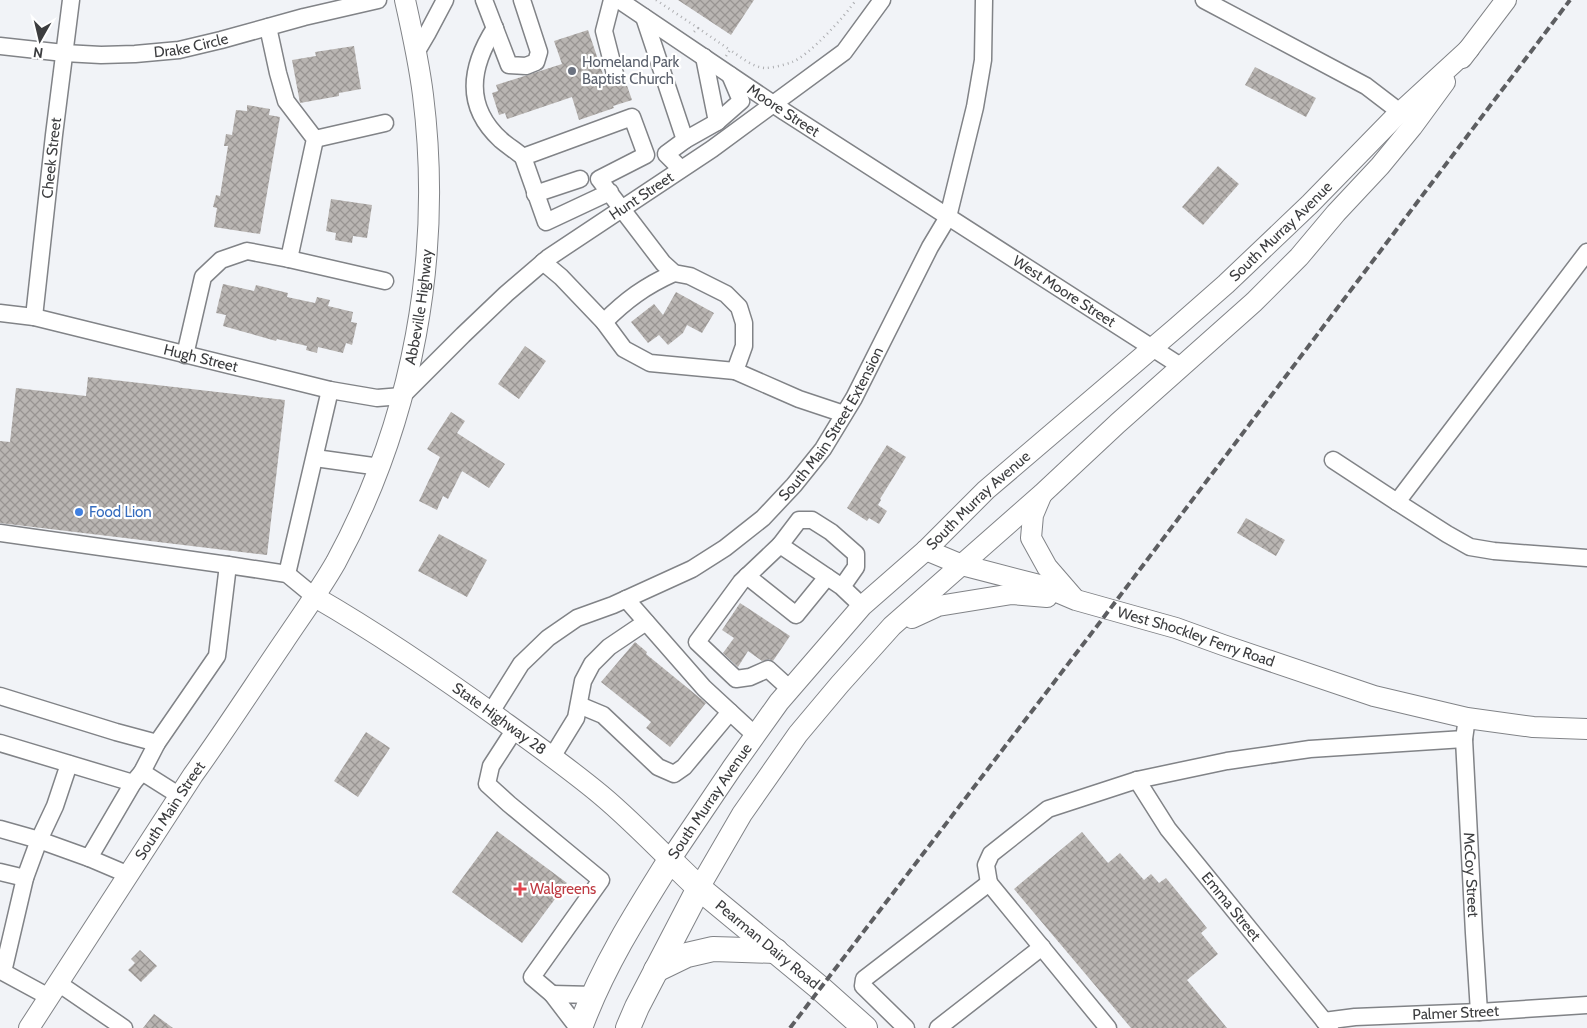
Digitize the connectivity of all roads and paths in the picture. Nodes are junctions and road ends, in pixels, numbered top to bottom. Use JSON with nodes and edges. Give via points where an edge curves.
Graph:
{"nodes":[{"id":1,"x":71,"y":0,"type":"edge"},
{"id":2,"x":378,"y":0,"type":"edge"},
{"id":3,"x":405,"y":0,"type":"edge"},
{"id":4,"x":445,"y":0,"type":"edge"},
{"id":5,"x":484,"y":0,"type":"edge"},
{"id":6,"x":522,"y":0,"type":"edge"},
{"id":7,"x":612,"y":0,"type":"edge"},
{"id":8,"x":619,"y":0,"type":"edge"},
{"id":9,"x":656,"y":0,"type":"edge"},
{"id":10,"x":856,"y":0,"type":"edge"},
{"id":11,"x":882,"y":0,"type":"edge"},
{"id":12,"x":984,"y":0,"type":"edge"},
{"id":13,"x":1204,"y":0,"type":"edge"},
{"id":14,"x":1506,"y":0,"type":"edge"},
{"id":15,"x":644,"y":17,"type":"junction"},
{"id":16,"x":268,"y":27,"type":"junction"},
{"id":17,"x":495,"y":28,"type":"junction"},
{"id":18,"x":698,"y":28,"type":"junction"},
{"id":19,"x":685,"y":44,"type":"junction"},
{"id":20,"x":0,"y":46,"type":"edge"},
{"id":21,"x":1469,"y":49,"type":"junction"},
{"id":22,"x":730,"y":50,"type":"junction"},
{"id":23,"x":416,"y":51,"type":"junction"},
{"id":24,"x":64,"y":53,"type":"junction"},
{"id":25,"x":704,"y":57,"type":"junction"},
{"id":26,"x":724,"y":71,"type":"junction"},
{"id":27,"x":615,"y":74,"type":"dead end"},
{"id":28,"x":774,"y":104,"type":"junction"},
{"id":29,"x":1400,"y":112,"type":"junction"},
{"id":30,"x":717,"y":122,"type":"junction"},
{"id":31,"x":385,"y":123,"type":"dead end"},
{"id":32,"x":315,"y":139,"type":"junction"},
{"id":33,"x":685,"y":140,"type":"junction"},
{"id":34,"x":523,"y":157,"type":"junction"},
{"id":35,"x":681,"y":169,"type":"junction"},
{"id":36,"x":580,"y":179,"type":"dead end"},
{"id":37,"x":610,"y":192,"type":"junction"},
{"id":38,"x":535,"y":194,"type":"junction"},
{"id":39,"x":622,"y":207,"type":"junction"},
{"id":40,"x":948,"y":217,"type":"junction"},
{"id":41,"x":1587,"y":252,"type":"edge"},
{"id":42,"x":289,"y":258,"type":"junction"},
{"id":43,"x":543,"y":262,"type":"junction"},
{"id":44,"x":674,"y":273,"type":"junction"},
{"id":45,"x":385,"y":281,"type":"dead end"},
{"id":46,"x":0,"y":313,"type":"edge"},
{"id":47,"x":34,"y":317,"type":"junction"},
{"id":48,"x":604,"y":322,"type":"junction"},
{"id":49,"x":1152,"y":349,"type":"junction"},
{"id":50,"x":186,"y":355,"type":"junction"},
{"id":51,"x":1182,"y":367,"type":"junction"},
{"id":52,"x":735,"y":371,"type":"junction"},
{"id":53,"x":330,"y":390,"type":"junction"},
{"id":54,"x":402,"y":396,"type":"junction"},
{"id":55,"x":844,"y":414,"type":"junction"},
{"id":56,"x":315,"y":458,"type":"junction"},
{"id":57,"x":1333,"y":460,"type":"dead end"},
{"id":58,"x":380,"y":466,"type":"junction"},
{"id":59,"x":1042,"y":494,"type":"junction"},
{"id":60,"x":1397,"y":502,"type":"junction"},
{"id":61,"x":774,"y":507,"type":"junction"},
{"id":62,"x":794,"y":527,"type":"junction"},
{"id":63,"x":0,"y":533,"type":"edge"},
{"id":64,"x":780,"y":545,"type":"junction"},
{"id":65,"x":926,"y":550,"type":"junction"},
{"id":66,"x":1587,"y":558,"type":"edge"},
{"id":67,"x":228,"y":565,"type":"junction"},
{"id":68,"x":962,"y":565,"type":"junction"},
{"id":69,"x":287,"y":574,"type":"junction"},
{"id":70,"x":747,"y":576,"type":"junction"},
{"id":71,"x":828,"y":577,"type":"junction"},
{"id":72,"x":842,"y":587,"type":"junction"},
{"id":73,"x":315,"y":597,"type":"junction"},
{"id":74,"x":626,"y":599,"type":"junction"},
{"id":75,"x":1076,"y":600,"type":"junction"},
{"id":76,"x":862,"y":606,"type":"junction"},
{"id":77,"x":646,"y":622,"type":"junction"},
{"id":78,"x":892,"y":626,"type":"junction"},
{"id":79,"x":790,"y":689,"type":"junction"},
{"id":80,"x":0,"y":696,"type":"edge"},
{"id":81,"x":579,"y":705,"type":"junction"},
{"id":82,"x":491,"y":712,"type":"junction"},
{"id":83,"x":730,"y":712,"type":"junction"},
{"id":84,"x":1468,"y":718,"type":"junction"},
{"id":85,"x":514,"y":729,"type":"junction"},
{"id":86,"x":1587,"y":729,"type":"edge"},
{"id":87,"x":755,"y":735,"type":"junction"},
{"id":88,"x":1464,"y":739,"type":"junction"},
{"id":89,"x":0,"y":743,"type":"edge"},
{"id":90,"x":157,"y":743,"type":"junction"},
{"id":91,"x":552,"y":757,"type":"junction"},
{"id":92,"x":69,"y":764,"type":"junction"},
{"id":93,"x":138,"y":778,"type":"junction"},
{"id":94,"x":1137,"y":780,"type":"junction"},
{"id":95,"x":180,"y":796,"type":"junction"},
{"id":96,"x":0,"y":830,"type":"edge"},
{"id":97,"x":39,"y":840,"type":"junction"},
{"id":98,"x":89,"y":858,"type":"junction"},
{"id":99,"x":670,"y":860,"type":"junction"},
{"id":100,"x":0,"y":872,"type":"edge"},
{"id":101,"x":129,"y":875,"type":"junction"},
{"id":102,"x":25,"y":878,"type":"junction"},
{"id":103,"x":989,"y":883,"type":"junction"},
{"id":104,"x":699,"y":888,"type":"junction"},
{"id":105,"x":1042,"y":948,"type":"junction"},
{"id":106,"x":776,"y":951,"type":"junction"},
{"id":107,"x":656,"y":970,"type":"junction"},
{"id":108,"x":1,"y":972,"type":"edge"},
{"id":109,"x":54,"y":990,"type":"junction"},
{"id":110,"x":552,"y":994,"type":"junction"},
{"id":111,"x":594,"y":995,"type":"junction"},
{"id":112,"x":1587,"y":1005,"type":"edge"},
{"id":113,"x":1479,"y":1012,"type":"junction"},
{"id":114,"x":1327,"y":1024,"type":"edge"},
{"id":115,"x":29,"y":1028,"type":"edge"},
{"id":116,"x":124,"y":1028,"type":"edge"},
{"id":117,"x":579,"y":1028,"type":"edge"},
{"id":118,"x":628,"y":1028,"type":"edge"},
{"id":119,"x":865,"y":1028,"type":"edge"},
{"id":120,"x":906,"y":1028,"type":"edge"},
{"id":121,"x":938,"y":1028,"type":"edge"},
{"id":122,"x":1108,"y":1028,"type":"edge"}],
"edges":[{"from":1,"to":24,"type":"street","name":"Cheek Street"},
{"from":2,"to":16,"type":"street","name":"Drake Circle"},
{"from":3,"to":23,"type":"main road","name":"Abbeville Highway"},
{"from":4,"to":23,"type":"street"},
{"from":5,"to":17,"type":"street"},
{"from":6,"to":17,"type":"street","via":[[539,52],[536,62],[526,66],[509,65]]},
{"from":7,"to":27,"type":"street","via":[[604,31]]},
{"from":8,"to":15,"type":"street","name":"Moore Street"},
{"from":9,"to":18,"type":"path"},
{"from":10,"to":22,"type":"path","via":[[818,43],[793,62],[766,68],[748,62]]},
{"from":11,"to":28,"type":"street","name":"Hunt Street","via":[[844,52]]},
{"from":12,"to":40,"type":"street","name":"South Main Street Extension","via":[[983,60]]},
{"from":13,"to":29,"type":"street","via":[[1366,86]]},
{"from":14,"to":21,"type":"main road","name":"South Murray Avenue"},
{"from":15,"to":19,"type":"street","name":"Moore Street"},
{"from":15,"to":33,"type":"street"},
{"from":16,"to":24,"type":"street","name":"Drake Circle","via":[[179,50],[102,55]]},
{"from":16,"to":32,"type":"street","via":[[286,101]]},
{"from":17,"to":34,"type":"street","via":[[484,46],[474,80],[477,105],[494,133]]},
{"from":18,"to":19,"type":"path"},
{"from":18,"to":22,"type":"path"},
{"from":19,"to":25,"type":"street","name":"Moore Street"},
{"from":20,"to":24,"type":"street","name":"Drake Circle"},
{"from":21,"to":29,"type":"main road","name":"South Murray Avenue"},
{"from":21,"to":51,"type":"main road","name":"South Murray Avenue","via":[[1412,128],[1299,257]]},
{"from":22,"to":26,"type":"path"},
{"from":23,"to":54,"type":"main road","name":"Abbeville Highway","via":[[423,95],[430,201],[423,292]]},
{"from":24,"to":47,"type":"street","name":"Cheek Street"},
{"from":25,"to":26,"type":"street","name":"Moore Street"},
{"from":25,"to":30,"type":"street"},
{"from":26,"to":28,"type":"street","name":"Moore Street"},
{"from":26,"to":30,"type":"street","via":[[741,101]]},
{"from":28,"to":35,"type":"street","name":"Hunt Street"},
{"from":28,"to":40,"type":"street","name":"Moore Street"},
{"from":29,"to":49,"type":"main road","name":"South Murray Avenue","via":[[1310,204]]},
{"from":30,"to":33,"type":"street"},
{"from":31,"to":32,"type":"street"},
{"from":32,"to":42,"type":"street"},
{"from":33,"to":35,"type":"street","via":[[666,154]]},
{"from":34,"to":37,"type":"street","via":[[632,117],[646,155],[600,179]]},
{"from":34,"to":38,"type":"street"},
{"from":35,"to":39,"type":"street","name":"Hunt Street"},
{"from":36,"to":38,"type":"street"},
{"from":37,"to":38,"type":"street","via":[[546,222]]},
{"from":37,"to":39,"type":"street"},
{"from":39,"to":43,"type":"street","name":"Hunt Street"},
{"from":39,"to":44,"type":"street"},
{"from":40,"to":49,"type":"street","name":"West Moore Street"},
{"from":40,"to":55,"type":"street","name":"South Main Street Extension"},
{"from":41,"to":60,"type":"street"},
{"from":42,"to":45,"type":"street"},
{"from":42,"to":50,"type":"street","via":[[247,251],[221,260],[203,276]]},
{"from":43,"to":48,"type":"street","via":[[561,276]]},
{"from":43,"to":54,"type":"street","name":"Hunt Street","via":[[456,341]]},
{"from":44,"to":48,"type":"street","via":[[637,293]]},
{"from":44,"to":52,"type":"street","via":[[690,276],[726,294],[739,307],[744,323],[744,346]]},
{"from":46,"to":47,"type":"street","name":"Hugh Street"},
{"from":47,"to":50,"type":"street","name":"Hugh Street"},
{"from":48,"to":52,"type":"street","via":[[624,349],[650,363]]},
{"from":49,"to":51,"type":"street","name":"West Moore Street"},
{"from":49,"to":65,"type":"main road","name":"South Murray Avenue","via":[[986,490]]},
{"from":50,"to":53,"type":"street","name":"Hugh Street"},
{"from":51,"to":59,"type":"main road","name":"South Murray Avenue"},
{"from":52,"to":55,"type":"street","via":[[799,399]]},
{"from":53,"to":54,"type":"street","name":"Hugh Street","via":[[376,398]]},
{"from":53,"to":56,"type":"street"},
{"from":54,"to":58,"type":"main road","name":"Abbeville Highway"},
{"from":55,"to":61,"type":"street","name":"South Main Street Extension","via":[[823,449]]},
{"from":56,"to":58,"type":"street"},
{"from":56,"to":69,"type":"street"},
{"from":57,"to":60,"type":"street"},
{"from":58,"to":73,"type":"main road","name":"Abbeville Highway","via":[[350,533]]},
{"from":59,"to":68,"type":"main road","name":"South Murray Avenue"},
{"from":59,"to":75,"type":"main road","via":[[1033,515],[1031,538],[1047,567]]},
{"from":60,"to":66,"type":"street","via":[[1470,546],[1494,551]]},
{"from":61,"to":62,"type":"street"},
{"from":61,"to":74,"type":"street","name":"South Main Street Extension","via":[[725,548],[692,569]]},
{"from":62,"to":64,"type":"street"},
{"from":62,"to":72,"type":"street","via":[[799,520],[812,520],[856,554],[856,566]]},
{"from":63,"to":67,"type":"street"},
{"from":64,"to":70,"type":"street"},
{"from":64,"to":71,"type":"street"},
{"from":65,"to":68,"type":"main road","name":"West Shockley Ferry Road"},
{"from":65,"to":76,"type":"main road","name":"South Murray Avenue"},
{"from":67,"to":69,"type":"street"},
{"from":67,"to":90,"type":"street","via":[[217,656]]},
{"from":68,"to":75,"type":"main road","name":"West Shockley Ferry Road","via":[[1043,586]]},
{"from":68,"to":78,"type":"main road","name":"South Murray Avenue"},
{"from":69,"to":73,"type":"street"},
{"from":70,"to":71,"type":"street","via":[[796,614]]},
{"from":70,"to":79,"type":"street","via":[[697,642],[736,679],[768,669]]},
{"from":71,"to":72,"type":"street"},
{"from":72,"to":76,"type":"street"},
{"from":73,"to":82,"type":"main road","name":"State Highway 28","via":[[362,624]]},
{"from":73,"to":95,"type":"main road","name":"South Main Street"},
{"from":74,"to":77,"type":"street"},
{"from":74,"to":82,"type":"street","name":"South Main Street Extension","via":[[577,618],[548,638],[521,664]]},
{"from":75,"to":78,"type":"main road","via":[[1012,594],[938,606]]},
{"from":75,"to":84,"type":"main road","name":"West Shockley Ferry Road","via":[[1176,628],[1374,696]]},
{"from":76,"to":79,"type":"main road","name":"South Murray Avenue"},
{"from":77,"to":81,"type":"street","via":[[592,664]]},
{"from":77,"to":83,"type":"street","via":[[704,688]]},
{"from":78,"to":104,"type":"main road","name":"South Murray Avenue","via":[[798,734],[742,814]]},
{"from":79,"to":87,"type":"main road","name":"South Murray Avenue"},
{"from":80,"to":90,"type":"street"},
{"from":81,"to":83,"type":"street","via":[[603,715],[658,767],[674,774]]},
{"from":81,"to":91,"type":"street","via":[[576,718]]},
{"from":82,"to":85,"type":"main road","name":"State Highway 28"},
{"from":83,"to":87,"type":"street"},
{"from":84,"to":86,"type":"main road","name":"West Shockley Ferry Road","via":[[1533,727]]},
{"from":84,"to":88,"type":"street"},
{"from":85,"to":91,"type":"main road","name":"State Highway 28"},
{"from":85,"to":110,"type":"street","via":[[491,766],[487,784],[601,880],[532,977]]},
{"from":87,"to":99,"type":"main road","name":"South Murray Avenue"},
{"from":88,"to":94,"type":"street","via":[[1310,749],[1227,761]]},
{"from":88,"to":113,"type":"street","name":"McCoy Street"},
{"from":89,"to":92,"type":"street"},
{"from":90,"to":93,"type":"street"},
{"from":91,"to":99,"type":"main road","name":"State Highway 28","via":[[622,813]]},
{"from":92,"to":93,"type":"street"},
{"from":92,"to":97,"type":"street"},
{"from":93,"to":95,"type":"street"},
{"from":93,"to":98,"type":"street"},
{"from":94,"to":103,"type":"street","via":[[1048,809],[991,854],[986,865]]},
{"from":94,"to":114,"type":"street","name":"Emma Street","via":[[1168,829]]},
{"from":95,"to":101,"type":"main road","name":"South Main Street"},
{"from":96,"to":97,"type":"street"},
{"from":97,"to":98,"type":"street"},
{"from":97,"to":102,"type":"street"},
{"from":98,"to":101,"type":"street"},
{"from":99,"to":104,"type":"highway","name":"Pearman Dairy Road"},
{"from":99,"to":111,"type":"highway","name":"South Murray Avenue","via":[[626,930]]},
{"from":100,"to":102,"type":"street"},
{"from":101,"to":109,"type":"main road","name":"South Main Street"},
{"from":102,"to":108,"type":"street"},
{"from":103,"to":105,"type":"street"},
{"from":103,"to":120,"type":"street","via":[[864,979],[863,986]]},
{"from":104,"to":106,"type":"highway","name":"Pearman Dairy Road"},
{"from":104,"to":107,"type":"highway","name":"South Murray Avenue"},
{"from":105,"to":121,"type":"street"},
{"from":105,"to":122,"type":"street"},
{"from":106,"to":107,"type":"highway","via":[[713,949],[687,955]]},
{"from":106,"to":119,"type":"highway","name":"Pearman Dairy Road"},
{"from":107,"to":118,"type":"highway","name":"South Murray Avenue"},
{"from":108,"to":109,"type":"street"},
{"from":109,"to":115,"type":"main road","name":"South Main Street"},
{"from":109,"to":116,"type":"street"},
{"from":110,"to":111,"type":"street"},
{"from":110,"to":117,"type":"street"},
{"from":111,"to":117,"type":"highway","name":"South Murray Avenue"},
{"from":112,"to":113,"type":"street","name":"Palmer Street"},
{"from":113,"to":114,"type":"street","name":"Palmer Street","via":[[1355,1017]]}]}
